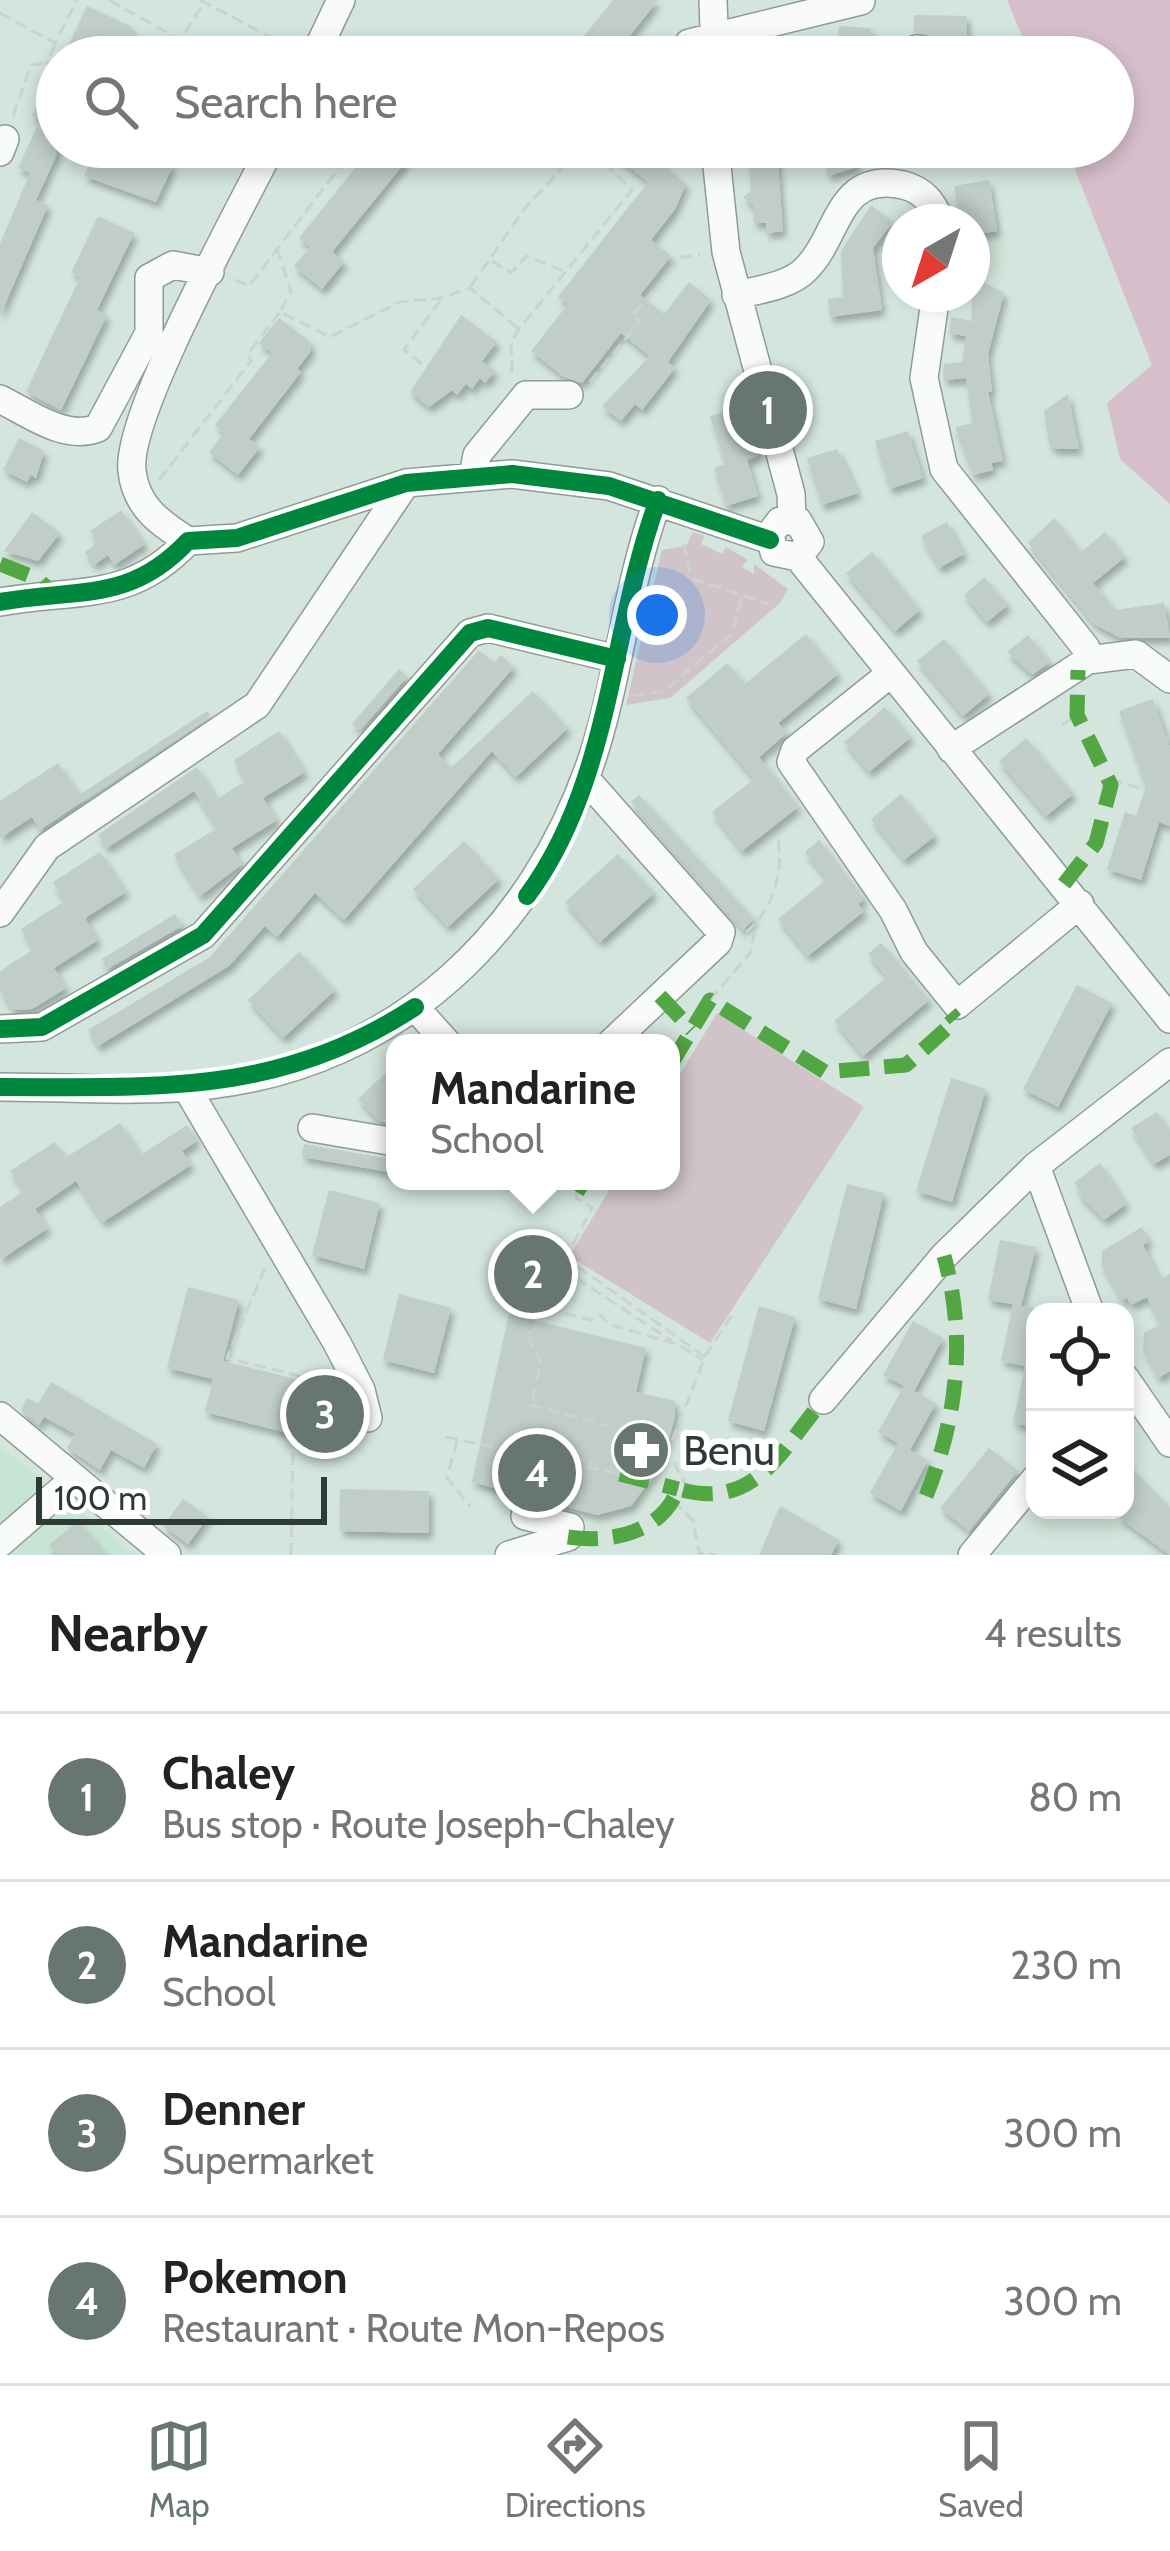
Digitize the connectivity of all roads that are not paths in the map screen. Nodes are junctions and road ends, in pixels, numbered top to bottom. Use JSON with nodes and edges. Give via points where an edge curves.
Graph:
{"nodes":[{"id":1,"x":341,"y":0,"type":"edge"},
{"id":2,"x":713,"y":0,"type":"edge"},
{"id":3,"x":861,"y":1,"type":"edge"},
{"id":4,"x":324,"y":36,"type":"edge"},
{"id":5,"x":715,"y":36,"type":"edge"},
{"id":6,"x":750,"y":36,"type":"edge"},
{"id":7,"x":262,"y":168,"type":"edge"},
{"id":8,"x":716,"y":168,"type":"edge"},
{"id":9,"x":933,"y":204,"type":"edge"},
{"id":10,"x":217,"y":274,"type":"junction"},
{"id":11,"x":736,"y":295,"type":"junction"},
{"id":12,"x":933,"y":312,"type":"edge"},
{"id":13,"x":568,"y":395,"type":"road end"},
{"id":14,"x":0,"y":399,"type":"edge"},
{"id":15,"x":473,"y":475,"type":"junction"},
{"id":16,"x":406,"y":483,"type":"junction"},
{"id":17,"x":658,"y":500,"type":"junction"},
{"id":18,"x":791,"y":519,"type":"junction"},
{"id":19,"x":770,"y":540,"type":"junction"},
{"id":20,"x":188,"y":541,"type":"junction"},
{"id":21,"x":798,"y":557,"type":"junction"},
{"id":22,"x":0,"y":602,"type":"edge"},
{"id":23,"x":617,"y":659,"type":"junction"},
{"id":24,"x":1088,"y":660,"type":"junction"},
{"id":25,"x":890,"y":674,"type":"junction"},
{"id":26,"x":1170,"y":679,"type":"edge"},
{"id":27,"x":951,"y":748,"type":"junction"},
{"id":28,"x":585,"y":778,"type":"junction"},
{"id":29,"x":1080,"y":904,"type":"junction"},
{"id":30,"x":0,"y":913,"type":"edge"},
{"id":31,"x":416,"y":1007,"type":"junction"},
{"id":32,"x":1170,"y":1019,"type":"edge"},
{"id":33,"x":0,"y":1030,"type":"edge"},
{"id":34,"x":439,"y":1034,"type":"edge"},
{"id":35,"x":620,"y":1034,"type":"edge"},
{"id":36,"x":1170,"y":1062,"type":"edge"},
{"id":37,"x":0,"y":1087,"type":"edge"},
{"id":38,"x":186,"y":1087,"type":"junction"},
{"id":39,"x":312,"y":1128,"type":"dead end"},
{"id":40,"x":386,"y":1140,"type":"edge"},
{"id":41,"x":1036,"y":1166,"type":"junction"},
{"id":42,"x":1087,"y":1303,"type":"edge"},
{"id":43,"x":1134,"y":1391,"type":"edge"},
{"id":44,"x":823,"y":1400,"type":"dead end"},
{"id":45,"x":0,"y":1416,"type":"edge"},
{"id":46,"x":368,"y":1418,"type":"dead end"},
{"id":47,"x":1170,"y":1443,"type":"edge"},
{"id":48,"x":74,"y":1479,"type":"junction"},
{"id":49,"x":1026,"y":1491,"type":"edge"},
{"id":50,"x":525,"y":1516,"type":"dead end"},
{"id":51,"x":0,"y":1543,"type":"edge"},
{"id":52,"x":167,"y":1555,"type":"edge"},
{"id":53,"x":509,"y":1555,"type":"edge"},
{"id":54,"x":972,"y":1555,"type":"edge"}],
"edges":[{"from":1,"to":4,"type":"street"},
{"from":2,"to":5,"type":"street"},
{"from":3,"to":6,"type":"street"},
{"from":7,"to":10,"type":"street"},
{"from":8,"to":11,"type":"street"},
{"from":9,"to":11,"type":"street","via":[[916,189],[870,183],[850,195],[806,269]]},
{"from":10,"to":14,"type":"street","via":[[173,265],[148,278],[148,333],[98,428],[81,435],[63,430]]},
{"from":10,"to":20,"type":"street","via":[[149,398],[131,468],[145,507]]},
{"from":11,"to":18,"type":"street"},
{"from":12,"to":24,"type":"street","via":[[924,378],[944,469],[1086,647]]},
{"from":13,"to":15,"type":"street","via":[[526,395],[477,455]]},
{"from":15,"to":16,"type":"street"},
{"from":15,"to":17,"type":"street","via":[[575,478]]},
{"from":16,"to":20,"type":"street","via":[[237,538]]},
{"from":16,"to":30,"type":"street","via":[[257,706],[47,847]]},
{"from":17,"to":19,"type":"street"},
{"from":17,"to":23,"type":"street"},
{"from":18,"to":19,"type":"street","via":[[776,525]]},
{"from":18,"to":21,"type":"street","via":[[809,536]]},
{"from":19,"to":21,"type":"street","via":[[779,556]]},
{"from":20,"to":22,"type":"street","via":[[159,572],[133,585]]},
{"from":21,"to":25,"type":"street"},
{"from":23,"to":28,"type":"street"},
{"from":23,"to":33,"type":"street","via":[[488,628],[470,633],[202,935],[42,1027]]},
{"from":24,"to":26,"type":"street","via":[[1136,655]]},
{"from":24,"to":27,"type":"street"},
{"from":25,"to":27,"type":"street"},
{"from":25,"to":29,"type":"street","via":[[795,750],[791,762],[929,972],[958,1005]]},
{"from":27,"to":29,"type":"street"},
{"from":28,"to":31,"type":"street","via":[[554,853],[513,915]]},
{"from":28,"to":35,"type":"street","via":[[732,934]]},
{"from":29,"to":32,"type":"street"},
{"from":31,"to":34,"type":"street"},
{"from":31,"to":38,"type":"street","via":[[328,1054],[273,1073]]},
{"from":36,"to":41,"type":"street"},
{"from":37,"to":38,"type":"street"},
{"from":38,"to":46,"type":"street","via":[[337,1343]]},
{"from":39,"to":40,"type":"street"},
{"from":41,"to":42,"type":"street"},
{"from":41,"to":44,"type":"street","via":[[944,1256]]},
{"from":43,"to":47,"type":"street"},
{"from":45,"to":48,"type":"street"},
{"from":48,"to":51,"type":"street"},
{"from":48,"to":52,"type":"street"},
{"from":49,"to":54,"type":"street"},
{"from":50,"to":53,"type":"street","via":[[570,1524]]}]}
